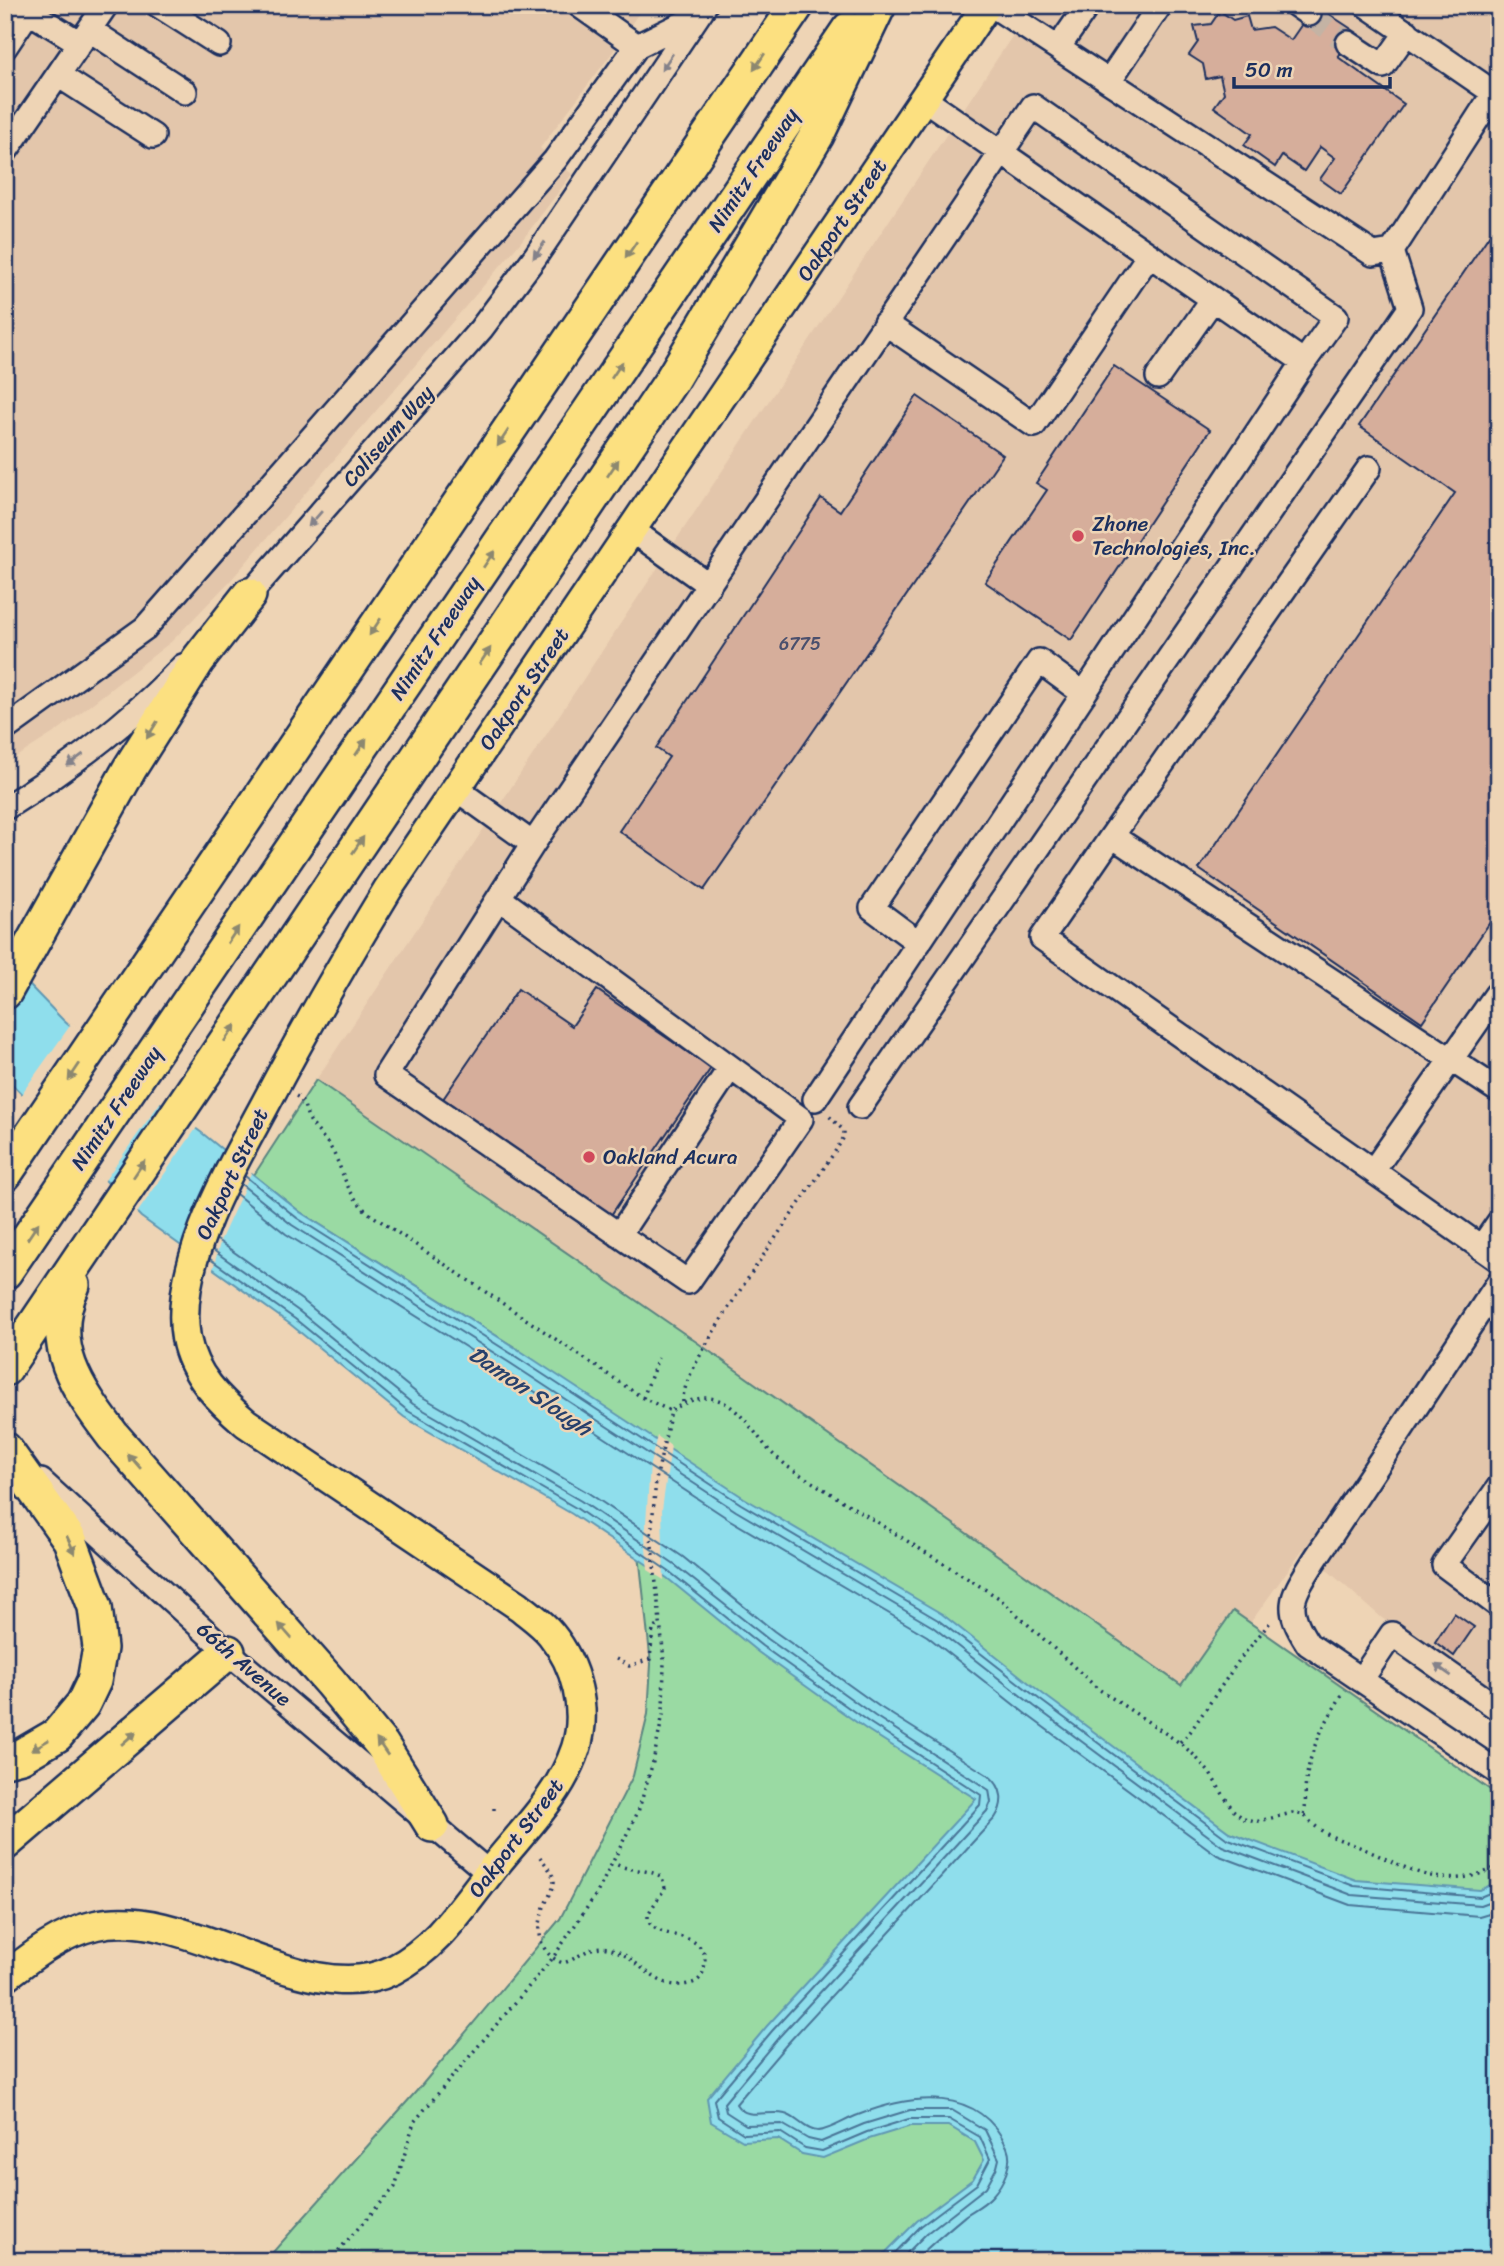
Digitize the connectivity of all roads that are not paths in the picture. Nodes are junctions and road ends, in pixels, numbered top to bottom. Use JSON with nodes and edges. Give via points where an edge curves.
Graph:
{"nodes":[{"id":1,"x":106,"y":5,"type":"edge"},
{"id":2,"x":158,"y":5,"type":"edge"},
{"id":3,"x":579,"y":5,"type":"edge"},
{"id":4,"x":797,"y":5,"type":"edge"},
{"id":5,"x":865,"y":5,"type":"edge"},
{"id":6,"x":878,"y":5,"type":"edge"},
{"id":7,"x":990,"y":5,"type":"edge"},
{"id":8,"x":1088,"y":5,"type":"edge"},
{"id":9,"x":1160,"y":5,"type":"edge"},
{"id":10,"x":1366,"y":5,"type":"edge"},
{"id":11,"x":26,"y":8,"type":"edge"},
{"id":12,"x":701,"y":11,"type":"edge"},
{"id":13,"x":1407,"y":32,"type":"junction"},
{"id":14,"x":85,"y":36,"type":"junction"},
{"id":15,"x":1348,"y":43,"type":"tunnel mouth"},
{"id":16,"x":219,"y":44,"type":"dead end"},
{"id":17,"x":636,"y":46,"type":"junction"},
{"id":18,"x":5,"y":47,"type":"edge"},
{"id":19,"x":1058,"y":48,"type":"junction"},
{"id":20,"x":58,"y":75,"type":"junction"},
{"id":21,"x":1109,"y":81,"type":"junction"},
{"id":22,"x":185,"y":92,"type":"dead end"},
{"id":23,"x":924,"y":99,"type":"junction"},
{"id":24,"x":153,"y":136,"type":"dead end"},
{"id":25,"x":5,"y":152,"type":"edge"},
{"id":26,"x":1001,"y":152,"type":"junction"},
{"id":27,"x":1392,"y":251,"type":"junction"},
{"id":28,"x":1149,"y":255,"type":"junction"},
{"id":29,"x":1213,"y":299,"type":"junction"},
{"id":30,"x":885,"y":323,"type":"junction"},
{"id":31,"x":1304,"y":362,"type":"junction"},
{"id":32,"x":1158,"y":377,"type":"dead end"},
{"id":33,"x":1369,"y":468,"type":"dead end"},
{"id":34,"x":632,"y":530,"type":"junction"},
{"id":35,"x":709,"y":585,"type":"junction"},
{"id":36,"x":249,"y":596,"type":"junction"},
{"id":37,"x":1084,"y":694,"type":"junction"},
{"id":38,"x":5,"y":729,"type":"edge"},
{"id":39,"x":456,"y":789,"type":"junction"},
{"id":40,"x":5,"y":808,"type":"edge"},
{"id":41,"x":1112,"y":836,"type":"junction"},
{"id":42,"x":533,"y":844,"type":"junction"},
{"id":43,"x":499,"y":898,"type":"junction"},
{"id":44,"x":919,"y":943,"type":"junction"},
{"id":45,"x":5,"y":992,"type":"edge"},
{"id":46,"x":1496,"y":995,"type":"dead end"},
{"id":47,"x":1451,"y":1058,"type":"junction"},
{"id":48,"x":730,"y":1068,"type":"junction"},
{"id":49,"x":1496,"y":1084,"type":"edge"},
{"id":50,"x":815,"y":1099,"type":"road end"},
{"id":51,"x":860,"y":1107,"type":"dead end"},
{"id":52,"x":12,"y":1164,"type":"edge"},
{"id":53,"x":1373,"y":1171,"type":"junction"},
{"id":54,"x":1499,"y":1222,"type":"edge"},
{"id":55,"x":101,"y":1226,"type":"junction"},
{"id":56,"x":620,"y":1235,"type":"junction"},
{"id":57,"x":1490,"y":1254,"type":"edge"},
{"id":58,"x":5,"y":1272,"type":"edge"},
{"id":59,"x":1499,"y":1282,"type":"edge"},
{"id":60,"x":5,"y":1369,"type":"edge"},
{"id":61,"x":5,"y":1448,"type":"edge"},
{"id":62,"x":1499,"y":1487,"type":"edge"},
{"id":63,"x":1499,"y":1606,"type":"edge"},
{"id":64,"x":228,"y":1652,"type":"junction"},
{"id":65,"x":1354,"y":1675,"type":"junction"},
{"id":66,"x":1499,"y":1709,"type":"edge"},
{"id":67,"x":5,"y":1760,"type":"edge"},
{"id":68,"x":1499,"y":1773,"type":"edge"},
{"id":69,"x":432,"y":1825,"type":"junction"},
{"id":70,"x":5,"y":1843,"type":"edge"},
{"id":71,"x":489,"y":1873,"type":"junction"},
{"id":72,"x":5,"y":1977,"type":"edge"}],
"edges":[{"from":1,"to":14,"type":"street"},
{"from":2,"to":16,"type":"street"},
{"from":3,"to":17,"type":"street"},
{"from":4,"to":52,"type":"highway","one_way":true},
{"from":58,"to":5,"type":"highway","name":"Nimitz Freeway","one_way":true},
{"from":55,"to":6,"type":"highway","one_way":true,"via":[[671,381],[817,135]]},
{"from":7,"to":19,"type":"street"},
{"from":7,"to":23,"type":"main road","name":"Oakport Street"},
{"from":8,"to":19,"type":"street"},
{"from":9,"to":21,"type":"street"},
{"from":10,"to":13,"type":"street"},
{"from":11,"to":14,"type":"street"},
{"from":11,"to":18,"type":"street"},
{"from":12,"to":17,"type":"street"},
{"from":12,"to":36,"type":"street","name":"Coliseum Way","one_way":true,"via":[[481,329]]},
{"from":13,"to":15,"type":"street","via":[[1383,66]]},
{"from":13,"to":27,"type":"street","via":[[1494,93]]},
{"from":14,"to":20,"type":"street"},
{"from":14,"to":22,"type":"street"},
{"from":17,"to":38,"type":"street","via":[[555,160],[145,628]]},
{"from":19,"to":21,"type":"street"},
{"from":20,"to":24,"type":"street"},
{"from":20,"to":25,"type":"street"},
{"from":21,"to":27,"type":"street","via":[[1373,254]]},
{"from":23,"to":26,"type":"street"},
{"from":23,"to":34,"type":"main road","name":"Oakport Street"},
{"from":26,"to":28,"type":"street"},
{"from":26,"to":30,"type":"street"},
{"from":26,"to":31,"type":"street","via":[[1033,106],[1336,317]]},
{"from":27,"to":51,"type":"street","via":[[1410,308]]},
{"from":28,"to":29,"type":"street"},
{"from":28,"to":30,"type":"street","via":[[1034,425]]},
{"from":29,"to":31,"type":"street"},
{"from":29,"to":32,"type":"street"},
{"from":30,"to":35,"type":"street"},
{"from":31,"to":37,"type":"street"},
{"from":33,"to":41,"type":"street"},
{"from":34,"to":35,"type":"street"},
{"from":34,"to":39,"type":"main road","name":"Oakport Street"},
{"from":35,"to":42,"type":"street"},
{"from":36,"to":40,"type":"street","name":"Coliseum Way","one_way":true,"via":[[133,713]]},
{"from":36,"to":45,"type":"highway","one_way":true,"via":[[198,660],[150,735]]},
{"from":37,"to":44,"type":"street"},
{"from":37,"to":44,"type":"street","via":[[1039,661],[872,908]]},
{"from":39,"to":42,"type":"street"},
{"from":39,"to":71,"type":"main road","name":"Oakport Street","via":[[382,900],[245,1141],[200,1238],[184,1312],[186,1340],[196,1367],[216,1398],[246,1423],[519,1606],[550,1633],[570,1663],[580,1696],[581,1733],[569,1768]]},
{"from":41,"to":47,"type":"street"},
{"from":41,"to":53,"type":"street","via":[[1042,938]]},
{"from":42,"to":43,"type":"street"},
{"from":43,"to":48,"type":"street"},
{"from":43,"to":56,"type":"street","via":[[386,1075]]},
{"from":44,"to":50,"type":"street"},
{"from":46,"to":47,"type":"street"},
{"from":47,"to":49,"type":"street"},
{"from":47,"to":53,"type":"street"},
{"from":48,"to":56,"type":"street"},
{"from":48,"to":56,"type":"street","via":[[801,1119],[688,1282]]},
{"from":53,"to":57,"type":"street"},
{"from":54,"to":57,"type":"street"},
{"from":55,"to":60,"type":"highway"},
{"from":69,"to":55,"type":"highway","one_way":true,"via":[[382,1745],[84,1399],[68,1365],[61,1333],[64,1303]]},
{"from":59,"to":65,"type":"street","via":[[1296,1591],[1292,1608],[1296,1626],[1308,1644]]},
{"from":61,"to":64,"type":"street","name":"66th Avenue"},
{"from":61,"to":67,"type":"highway","one_way":true,"via":[[70,1540],[96,1607],[100,1648],[94,1681],[66,1725],[21,1756]]},
{"from":62,"to":63,"type":"street","via":[[1444,1565]]},
{"from":64,"to":69,"type":"street","name":"66th Avenue"},
{"from":70,"to":64,"type":"highway","one_way":true},
{"from":66,"to":65,"type":"street","one_way":true,"via":[[1392,1634]]},
{"from":65,"to":68,"type":"street"},
{"from":69,"to":71,"type":"street","name":"66th Avenue"},
{"from":71,"to":72,"type":"main road","name":"Oakport Street","via":[[448,1928],[419,1954],[391,1971],[364,1979],[330,1979],[295,1971],[163,1927],[130,1922],[97,1925],[63,1937]]}]}
